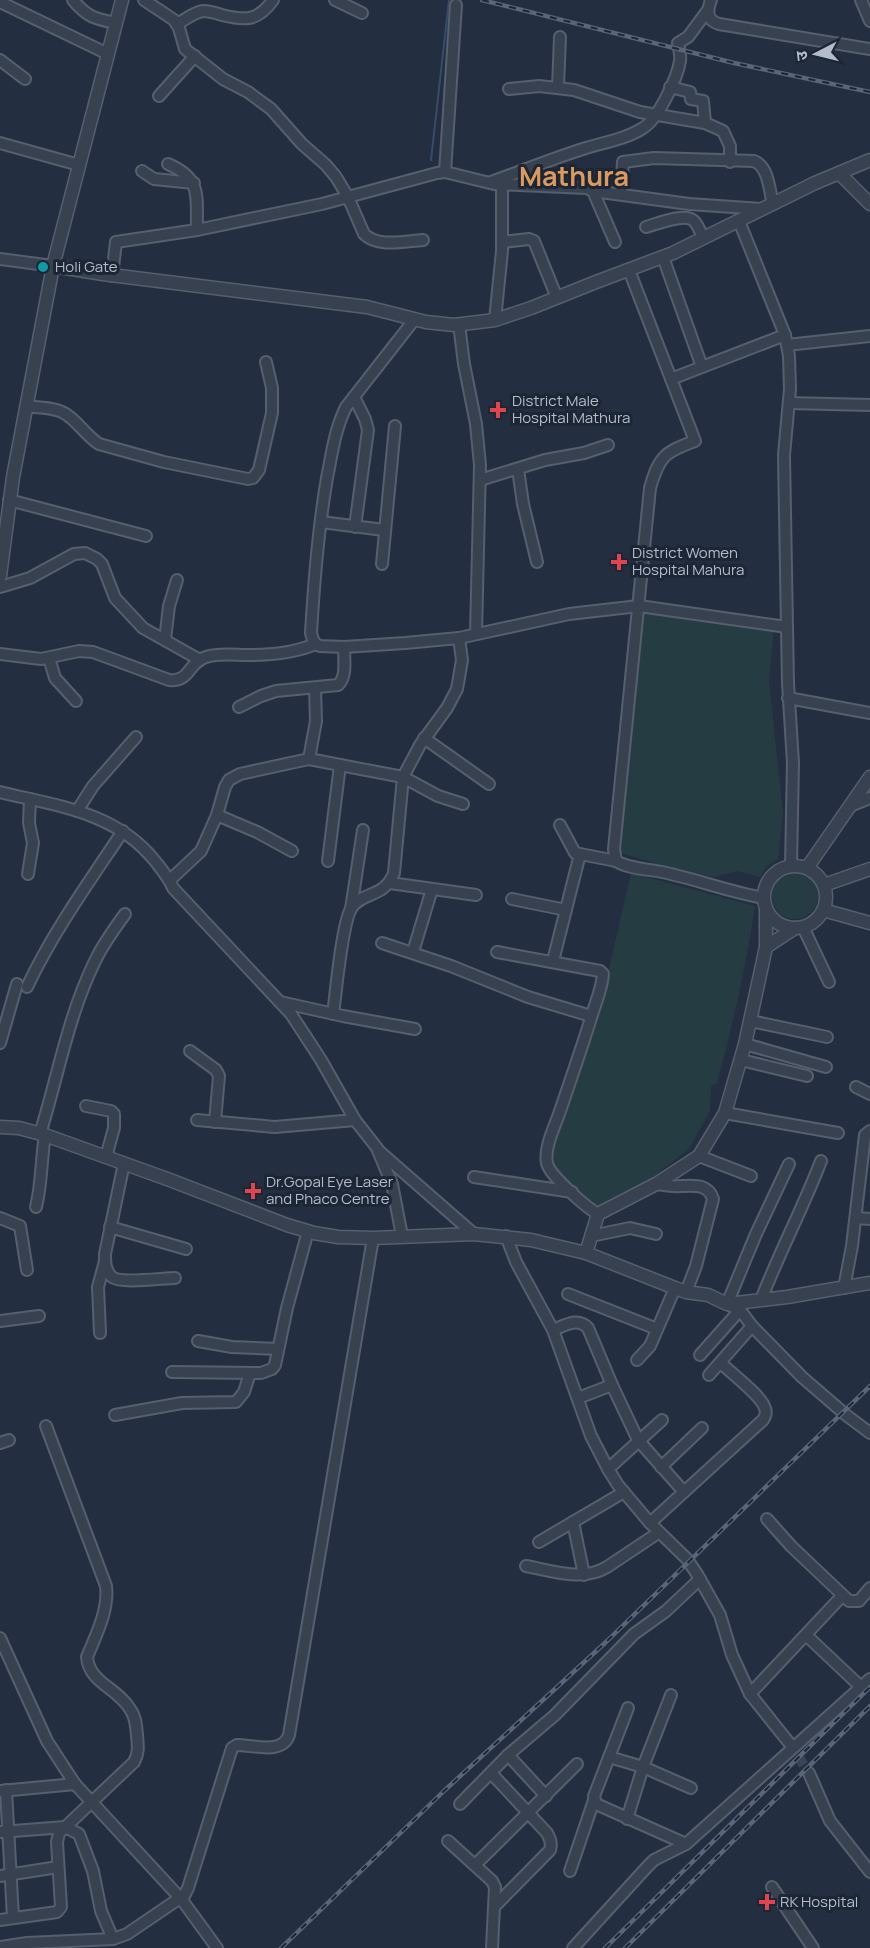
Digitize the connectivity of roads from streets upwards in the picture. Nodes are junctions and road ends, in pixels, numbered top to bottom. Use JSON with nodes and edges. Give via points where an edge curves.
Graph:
{"nodes":[{"id":1,"x":73,"y":0,"type":"edge"},
{"id":2,"x":122,"y":0,"type":"edge"},
{"id":3,"x":144,"y":0,"type":"edge"},
{"id":4,"x":273,"y":0,"type":"edge"},
{"id":5,"x":335,"y":0,"type":"edge"},
{"id":6,"x":862,"y":0,"type":"edge"},
{"id":7,"x":0,"y":2,"type":"edge"},
{"id":8,"x":456,"y":5,"type":"dead end"},
{"id":9,"x":709,"y":5,"type":"edge"},
{"id":10,"x":362,"y":13,"type":"dead end"},
{"id":11,"x":870,"y":21,"type":"edge"},
{"id":12,"x":116,"y":23,"type":"junction"},
{"id":13,"x":177,"y":24,"type":"junction"},
{"id":14,"x":560,"y":37,"type":"dead end"},
{"id":15,"x":870,"y":49,"type":"edge"},
{"id":16,"x":108,"y":54,"type":"junction"},
{"id":17,"x":195,"y":56,"type":"junction"},
{"id":18,"x":0,"y":60,"type":"edge"},
{"id":19,"x":25,"y":79,"type":"dead end"},
{"id":20,"x":558,"y":87,"type":"junction"},
{"id":21,"x":670,"y":87,"type":"junction"},
{"id":22,"x":508,"y":89,"type":"dead end"},
{"id":23,"x":159,"y":96,"type":"dead end"},
{"id":24,"x":656,"y":115,"type":"junction"},
{"id":25,"x":705,"y":123,"type":"junction"},
{"id":26,"x":0,"y":143,"type":"edge"},
{"id":27,"x":870,"y":160,"type":"edge"},
{"id":28,"x":730,"y":162,"type":"junction"},
{"id":29,"x":168,"y":164,"type":"dead end"},
{"id":30,"x":79,"y":165,"type":"junction"},
{"id":31,"x":142,"y":171,"type":"dead end"},
{"id":32,"x":445,"y":172,"type":"junction"},
{"id":33,"x":839,"y":173,"type":"junction"},
{"id":34,"x":194,"y":183,"type":"junction"},
{"id":35,"x":488,"y":183,"type":"junction"},
{"id":36,"x":502,"y":185,"type":"junction"},
{"id":37,"x":593,"y":191,"type":"junction"},
{"id":38,"x":621,"y":194,"type":"junction"},
{"id":39,"x":348,"y":197,"type":"junction"},
{"id":40,"x":870,"y":204,"type":"edge"},
{"id":41,"x":768,"y":207,"type":"junction"},
{"id":42,"x":739,"y":221,"type":"junction"},
{"id":43,"x":646,"y":227,"type":"dead end"},
{"id":44,"x":197,"y":230,"type":"junction"},
{"id":45,"x":704,"y":238,"type":"junction"},
{"id":46,"x":423,"y":240,"type":"dead end"},
{"id":47,"x":502,"y":242,"type":"junction"},
{"id":48,"x":615,"y":242,"type":"dead end"},
{"id":49,"x":663,"y":257,"type":"junction"},
{"id":50,"x":0,"y":259,"type":"edge"},
{"id":51,"x":53,"y":266,"type":"junction"},
{"id":52,"x":629,"y":270,"type":"junction"},
{"id":53,"x":112,"y":276,"type":"junction"},
{"id":54,"x":557,"y":298,"type":"junction"},
{"id":55,"x":414,"y":320,"type":"junction"},
{"id":56,"x":495,"y":320,"type":"junction"},
{"id":57,"x":459,"y":324,"type":"junction"},
{"id":58,"x":870,"y":336,"type":"edge"},
{"id":59,"x":786,"y":340,"type":"junction"},
{"id":60,"x":266,"y":362,"type":"dead end"},
{"id":61,"x":702,"y":367,"type":"junction"},
{"id":62,"x":671,"y":379,"type":"junction"},
{"id":63,"x":354,"y":397,"type":"junction"},
{"id":64,"x":789,"y":403,"type":"junction"},
{"id":65,"x":870,"y":405,"type":"edge"},
{"id":66,"x":26,"y":406,"type":"junction"},
{"id":67,"x":395,"y":426,"type":"dead end"},
{"id":68,"x":608,"y":445,"type":"dead end"},
{"id":69,"x":518,"y":469,"type":"junction"},
{"id":70,"x":480,"y":480,"type":"junction"},
{"id":71,"x":9,"y":500,"type":"junction"},
{"id":72,"x":321,"y":522,"type":"junction"},
{"id":73,"x":355,"y":527,"type":"junction"},
{"id":74,"x":384,"y":530,"type":"junction"},
{"id":75,"x":146,"y":536,"type":"dead end"},
{"id":76,"x":537,"y":562,"type":"dead end"},
{"id":77,"x":382,"y":564,"type":"dead end"},
{"id":78,"x":0,"y":576,"type":"edge"},
{"id":79,"x":177,"y":580,"type":"dead end"},
{"id":80,"x":0,"y":587,"type":"edge"},
{"id":81,"x":639,"y":606,"type":"junction"},
{"id":82,"x":786,"y":627,"type":"junction"},
{"id":83,"x":476,"y":634,"type":"junction"},
{"id":84,"x":459,"y":638,"type":"junction"},
{"id":85,"x":165,"y":640,"type":"junction"},
{"id":86,"x":316,"y":644,"type":"junction"},
{"id":87,"x":344,"y":647,"type":"junction"},
{"id":88,"x":0,"y":654,"type":"edge"},
{"id":89,"x":49,"y":658,"type":"junction"},
{"id":90,"x":200,"y":660,"type":"junction"},
{"id":91,"x":315,"y":688,"type":"junction"},
{"id":92,"x":788,"y":698,"type":"junction"},
{"id":93,"x":76,"y":701,"type":"dead end"},
{"id":94,"x":239,"y":707,"type":"dead end"},
{"id":95,"x":870,"y":713,"type":"edge"},
{"id":96,"x":136,"y":737,"type":"dead end"},
{"id":97,"x":424,"y":738,"type":"junction"},
{"id":98,"x":309,"y":759,"type":"junction"},
{"id":99,"x":340,"y":765,"type":"junction"},
{"id":100,"x":403,"y":777,"type":"junction"},
{"id":101,"x":870,"y":777,"type":"edge"},
{"id":102,"x":489,"y":784,"type":"dead end"},
{"id":103,"x":0,"y":792,"type":"edge"},
{"id":104,"x":870,"y":798,"type":"edge"},
{"id":105,"x":30,"y":799,"type":"junction"},
{"id":106,"x":463,"y":804,"type":"dead end"},
{"id":107,"x":850,"y":806,"type":"junction"},
{"id":108,"x":77,"y":811,"type":"junction"},
{"id":109,"x":218,"y":815,"type":"junction"},
{"id":110,"x":560,"y":825,"type":"dead end"},
{"id":111,"x":363,"y":830,"type":"dead end"},
{"id":112,"x":123,"y":831,"type":"junction"},
{"id":113,"x":292,"y":851,"type":"dead end"},
{"id":114,"x":579,"y":854,"type":"junction"},
{"id":115,"x":328,"y":861,"type":"dead end"},
{"id":116,"x":616,"y":861,"type":"junction"},
{"id":117,"x":791,"y":866,"type":"junction"},
{"id":118,"x":807,"y":867,"type":"junction"},
{"id":119,"x":870,"y":868,"type":"edge"},
{"id":120,"x":28,"y":874,"type":"dead end"},
{"id":121,"x":170,"y":880,"type":"junction"},
{"id":122,"x":390,"y":883,"type":"junction"},
{"id":123,"x":824,"y":885,"type":"junction"},
{"id":124,"x":432,"y":889,"type":"junction"},
{"id":125,"x":476,"y":895,"type":"dead end"},
{"id":126,"x":512,"y":899,"type":"dead end"},
{"id":127,"x":765,"y":902,"type":"junction"},
{"id":128,"x":351,"y":909,"type":"junction"},
{"id":129,"x":566,"y":910,"type":"junction"},
{"id":130,"x":824,"y":910,"type":"junction"},
{"id":131,"x":125,"y":914,"type":"dead end"},
{"id":132,"x":870,"y":923,"type":"edge"},
{"id":133,"x":799,"y":928,"type":"junction"},
{"id":134,"x":382,"y":943,"type":"dead end"},
{"id":135,"x":766,"y":947,"type":"junction"},
{"id":136,"x":413,"y":952,"type":"junction"},
{"id":137,"x":497,"y":952,"type":"dead end"},
{"id":138,"x":553,"y":961,"type":"junction"},
{"id":139,"x":829,"y":982,"type":"dead end"},
{"id":140,"x":279,"y":1002,"type":"junction"},
{"id":141,"x":333,"y":1014,"type":"junction"},
{"id":142,"x":591,"y":1016,"type":"junction"},
{"id":143,"x":751,"y":1021,"type":"junction"},
{"id":144,"x":416,"y":1029,"type":"dead end"},
{"id":145,"x":827,"y":1037,"type":"dead end"},
{"id":146,"x":0,"y":1042,"type":"edge"},
{"id":147,"x":746,"y":1044,"type":"junction"},
{"id":148,"x":190,"y":1051,"type":"dead end"},
{"id":149,"x":741,"y":1060,"type":"junction"},
{"id":150,"x":826,"y":1067,"type":"dead end"},
{"id":151,"x":807,"y":1076,"type":"dead end"},
{"id":152,"x":856,"y":1087,"type":"dead end"},
{"id":153,"x":870,"y":1094,"type":"edge"},
{"id":154,"x":86,"y":1106,"type":"dead end"},
{"id":155,"x":725,"y":1113,"type":"junction"},
{"id":156,"x":197,"y":1120,"type":"dead end"},
{"id":157,"x":355,"y":1120,"type":"junction"},
{"id":158,"x":215,"y":1122,"type":"junction"},
{"id":159,"x":0,"y":1126,"type":"edge"},
{"id":160,"x":870,"y":1131,"type":"edge"},
{"id":161,"x":838,"y":1133,"type":"dead end"},
{"id":162,"x":42,"y":1135,"type":"junction"},
{"id":163,"x":867,"y":1144,"type":"edge"},
{"id":164,"x":376,"y":1148,"type":"junction"},
{"id":165,"x":699,"y":1156,"type":"junction"},
{"id":166,"x":106,"y":1157,"type":"junction"},
{"id":167,"x":821,"y":1161,"type":"dead end"},
{"id":168,"x":124,"y":1163,"type":"junction"},
{"id":169,"x":789,"y":1164,"type":"dead end"},
{"id":170,"x":751,"y":1176,"type":"dead end"},
{"id":171,"x":474,"y":1177,"type":"dead end"},
{"id":172,"x":865,"y":1180,"type":"edge"},
{"id":173,"x":656,"y":1184,"type":"junction"},
{"id":174,"x":573,"y":1192,"type":"junction"},
{"id":175,"x":36,"y":1206,"type":"dead end"},
{"id":176,"x":598,"y":1214,"type":"junction"},
{"id":177,"x":0,"y":1218,"type":"edge"},
{"id":178,"x":856,"y":1218,"type":"junction"},
{"id":179,"x":870,"y":1219,"type":"edge"},
{"id":180,"x":110,"y":1227,"type":"junction"},
{"id":181,"x":308,"y":1232,"type":"junction"},
{"id":182,"x":474,"y":1234,"type":"junction"},
{"id":183,"x":656,"y":1234,"type":"dead end"},
{"id":184,"x":402,"y":1236,"type":"junction"},
{"id":185,"x":506,"y":1236,"type":"junction"},
{"id":186,"x":591,"y":1236,"type":"junction"},
{"id":187,"x":373,"y":1238,"type":"junction"},
{"id":188,"x":186,"y":1249,"type":"dead end"},
{"id":189,"x":586,"y":1253,"type":"junction"},
{"id":190,"x":105,"y":1261,"type":"junction"},
{"id":191,"x":27,"y":1270,"type":"dead end"},
{"id":192,"x":175,"y":1278,"type":"dead end"},
{"id":193,"x":870,"y":1283,"type":"edge"},
{"id":194,"x":844,"y":1288,"type":"junction"},
{"id":195,"x":680,"y":1290,"type":"junction"},
{"id":196,"x":568,"y":1294,"type":"dead end"},
{"id":197,"x":761,"y":1300,"type":"junction"},
{"id":198,"x":727,"y":1304,"type":"junction"},
{"id":199,"x":740,"y":1310,"type":"junction"},
{"id":200,"x":39,"y":1316,"type":"dead end"},
{"id":201,"x":0,"y":1321,"type":"edge"},
{"id":202,"x":752,"y":1326,"type":"junction"},
{"id":203,"x":657,"y":1329,"type":"junction"},
{"id":204,"x":553,"y":1330,"type":"junction"},
{"id":205,"x":100,"y":1333,"type":"dead end"},
{"id":206,"x":198,"y":1341,"type":"dead end"},
{"id":207,"x":278,"y":1349,"type":"junction"},
{"id":208,"x":700,"y":1355,"type":"dead end"},
{"id":209,"x":637,"y":1360,"type":"dead end"},
{"id":210,"x":721,"y":1363,"type":"junction"},
{"id":211,"x":172,"y":1372,"type":"dead end"},
{"id":212,"x":250,"y":1373,"type":"junction"},
{"id":213,"x":709,"y":1375,"type":"dead end"},
{"id":214,"x":612,"y":1385,"type":"junction"},
{"id":215,"x":578,"y":1398,"type":"junction"},
{"id":216,"x":115,"y":1415,"type":"dead end"},
{"id":217,"x":662,"y":1420,"type":"dead end"},
{"id":218,"x":46,"y":1426,"type":"dead end"},
{"id":219,"x":702,"y":1428,"type":"dead end"},
{"id":220,"x":870,"y":1433,"type":"edge"},
{"id":221,"x":638,"y":1440,"type":"junction"},
{"id":222,"x":661,"y":1467,"type":"junction"},
{"id":223,"x":608,"y":1469,"type":"junction"},
{"id":224,"x":624,"y":1492,"type":"junction"},
{"id":225,"x":684,"y":1492,"type":"junction"},
{"id":226,"x":767,"y":1519,"type":"dead end"},
{"id":227,"x":573,"y":1522,"type":"junction"},
{"id":228,"x":650,"y":1523,"type":"junction"},
{"id":229,"x":658,"y":1533,"type":"junction"},
{"id":230,"x":538,"y":1542,"type":"dead end"},
{"id":231,"x":526,"y":1566,"type":"dead end"},
{"id":232,"x":584,"y":1575,"type":"junction"},
{"id":233,"x":700,"y":1579,"type":"junction"},
{"id":234,"x":870,"y":1588,"type":"edge"},
{"id":235,"x":842,"y":1596,"type":"junction"},
{"id":236,"x":806,"y":1635,"type":"junction"},
{"id":237,"x":0,"y":1638,"type":"edge"},
{"id":238,"x":870,"y":1679,"type":"edge"},
{"id":239,"x":861,"y":1687,"type":"junction"},
{"id":240,"x":750,"y":1694,"type":"junction"},
{"id":241,"x":671,"y":1695,"type":"dead end"},
{"id":242,"x":628,"y":1708,"type":"dead end"},
{"id":243,"x":790,"y":1744,"type":"tunnel mouth"},
{"id":244,"x":508,"y":1755,"type":"junction"},
{"id":245,"x":609,"y":1756,"type":"junction"},
{"id":246,"x":577,"y":1764,"type":"dead end"},
{"id":247,"x":643,"y":1767,"type":"junction"},
{"id":248,"x":491,"y":1773,"type":"junction"},
{"id":249,"x":809,"y":1773,"type":"tunnel mouth"},
{"id":250,"x":75,"y":1784,"type":"junction"},
{"id":251,"x":691,"y":1788,"type":"dead end"},
{"id":252,"x":3,"y":1791,"type":"edge"},
{"id":253,"x":546,"y":1796,"type":"junction"},
{"id":254,"x":594,"y":1800,"type":"junction"},
{"id":255,"x":91,"y":1802,"type":"junction"},
{"id":256,"x":460,"y":1804,"type":"dead end"},
{"id":257,"x":528,"y":1814,"type":"junction"},
{"id":258,"x":627,"y":1819,"type":"junction"},
{"id":259,"x":65,"y":1827,"type":"junction"},
{"id":260,"x":4,"y":1831,"type":"edge"},
{"id":261,"x":448,"y":1841,"type":"dead end"},
{"id":262,"x":686,"y":1844,"type":"junction"},
{"id":263,"x":475,"y":1865,"type":"junction"},
{"id":264,"x":58,"y":1867,"type":"junction"},
{"id":265,"x":570,"y":1871,"type":"dead end"},
{"id":266,"x":870,"y":1872,"type":"edge"},
{"id":267,"x":5,"y":1875,"type":"edge"},
{"id":268,"x":772,"y":1887,"type":"dead end"},
{"id":269,"x":181,"y":1899,"type":"junction"},
{"id":270,"x":495,"y":1906,"type":"junction"},
{"id":271,"x":13,"y":1918,"type":"junction"},
{"id":272,"x":0,"y":1920,"type":"edge"},
{"id":273,"x":116,"y":1941,"type":"edge"},
{"id":274,"x":0,"y":1947,"type":"edge"},
{"id":275,"x":217,"y":1948,"type":"edge"},
{"id":276,"x":492,"y":1948,"type":"edge"},
{"id":277,"x":573,"y":1948,"type":"edge"},
{"id":278,"x":813,"y":1948,"type":"edge"}],
"edges":[{"from":1,"to":12,"type":"street","via":[[92,18]]},
{"from":2,"to":12,"type":"street"},
{"from":3,"to":13,"type":"street"},
{"from":4,"to":13,"type":"street","via":[[252,18],[206,11]]},
{"from":5,"to":10,"type":"street"},
{"from":6,"to":11,"type":"street"},
{"from":7,"to":16,"type":"street"},
{"from":8,"to":32,"type":"street"},
{"from":9,"to":15,"type":"street","via":[[709,17],[718,24]]},
{"from":9,"to":21,"type":"street","via":[[688,37],[678,43],[681,60]]},
{"from":12,"to":16,"type":"street"},
{"from":13,"to":17,"type":"street","via":[[185,49]]},
{"from":14,"to":20,"type":"street"},
{"from":16,"to":30,"type":"street"},
{"from":17,"to":23,"type":"street"},
{"from":17,"to":39,"type":"street","via":[[271,109],[326,165]]},
{"from":18,"to":19,"type":"street"},
{"from":20,"to":22,"type":"street"},
{"from":20,"to":24,"type":"street"},
{"from":21,"to":24,"type":"street"},
{"from":21,"to":25,"type":"street","via":[[690,92],[691,99],[703,101]]},
{"from":24,"to":25,"type":"street"},
{"from":24,"to":35,"type":"street","via":[[644,128],[627,136]]},
{"from":25,"to":28,"type":"street","via":[[723,131],[730,146]]},
{"from":26,"to":30,"type":"street"},
{"from":27,"to":33,"type":"street"},
{"from":28,"to":38,"type":"street","via":[[654,158],[623,162]]},
{"from":28,"to":41,"type":"street","via":[[762,165]]},
{"from":29,"to":34,"type":"street","via":[[186,173]]},
{"from":30,"to":51,"type":"street"},
{"from":31,"to":34,"type":"street","via":[[154,179]]},
{"from":32,"to":35,"type":"street"},
{"from":32,"to":39,"type":"street"},
{"from":33,"to":40,"type":"street"},
{"from":33,"to":41,"type":"street"},
{"from":34,"to":44,"type":"street"},
{"from":35,"to":36,"type":"street"},
{"from":36,"to":37,"type":"street"},
{"from":36,"to":47,"type":"street"},
{"from":37,"to":38,"type":"street"},
{"from":37,"to":48,"type":"street"},
{"from":38,"to":41,"type":"street","via":[[689,204]]},
{"from":39,"to":44,"type":"street"},
{"from":39,"to":46,"type":"street","via":[[368,237],[384,242]]},
{"from":41,"to":42,"type":"street"},
{"from":42,"to":45,"type":"street"},
{"from":42,"to":59,"type":"street"},
{"from":43,"to":45,"type":"street","via":[[689,217]]},
{"from":44,"to":53,"type":"street","via":[[116,242]]},
{"from":45,"to":49,"type":"street"},
{"from":47,"to":54,"type":"street","via":[[534,241]]},
{"from":47,"to":56,"type":"street"},
{"from":49,"to":52,"type":"street"},
{"from":49,"to":61,"type":"street"},
{"from":50,"to":51,"type":"street"},
{"from":51,"to":53,"type":"street"},
{"from":51,"to":66,"type":"street"},
{"from":52,"to":54,"type":"street"},
{"from":52,"to":62,"type":"street"},
{"from":53,"to":55,"type":"street","via":[[368,307]]},
{"from":54,"to":56,"type":"street"},
{"from":55,"to":57,"type":"street"},
{"from":55,"to":63,"type":"street"},
{"from":56,"to":57,"type":"street"},
{"from":57,"to":70,"type":"street","via":[[476,424]]},
{"from":58,"to":59,"type":"street"},
{"from":59,"to":61,"type":"street"},
{"from":59,"to":64,"type":"street"},
{"from":60,"to":66,"type":"street","via":[[272,413],[259,470],[248,479],[99,444],[64,413]]},
{"from":61,"to":62,"type":"street"},
{"from":62,"to":81,"type":"street","via":[[695,441],[667,454],[655,469]]},
{"from":63,"to":72,"type":"street","via":[[339,422]]},
{"from":63,"to":73,"type":"street","via":[[368,430]]},
{"from":64,"to":65,"type":"street"},
{"from":64,"to":82,"type":"street","via":[[784,466]]},
{"from":66,"to":71,"type":"street"},
{"from":67,"to":74,"type":"street"},
{"from":68,"to":69,"type":"street"},
{"from":69,"to":70,"type":"street"},
{"from":69,"to":76,"type":"street"},
{"from":70,"to":83,"type":"street"},
{"from":71,"to":75,"type":"street"},
{"from":71,"to":78,"type":"street"},
{"from":72,"to":73,"type":"street"},
{"from":72,"to":86,"type":"street","via":[[311,633]]},
{"from":73,"to":74,"type":"street"},
{"from":74,"to":77,"type":"street"},
{"from":79,"to":85,"type":"street"},
{"from":80,"to":85,"type":"street","via":[[30,578],[74,554],[85,554],[102,564],[112,592],[128,613],[148,632]]},
{"from":81,"to":82,"type":"street"},
{"from":81,"to":83,"type":"street","via":[[569,614]]},
{"from":81,"to":116,"type":"street","via":[[614,849]]},
{"from":82,"to":92,"type":"street"},
{"from":83,"to":84,"type":"street"},
{"from":84,"to":87,"type":"street"},
{"from":84,"to":97,"type":"street","via":[[462,660],[457,689]]},
{"from":85,"to":90,"type":"street"},
{"from":86,"to":87,"type":"street"},
{"from":86,"to":90,"type":"street","via":[[289,653],[209,656]]},
{"from":87,"to":91,"type":"street","via":[[342,683]]},
{"from":88,"to":89,"type":"street"},
{"from":89,"to":90,"type":"street","via":[[93,652],[169,680],[185,677]]},
{"from":89,"to":93,"type":"street","via":[[55,678]]},
{"from":91,"to":94,"type":"street","via":[[276,691]]},
{"from":91,"to":98,"type":"street","via":[[316,721]]},
{"from":92,"to":95,"type":"street"},
{"from":92,"to":117,"type":"street","via":[[793,763]]},
{"from":96,"to":108,"type":"street","via":[[93,786]]},
{"from":97,"to":100,"type":"street"},
{"from":97,"to":102,"type":"street"},
{"from":98,"to":99,"type":"street"},
{"from":98,"to":109,"type":"street","via":[[234,776],[225,787]]},
{"from":99,"to":100,"type":"street"},
{"from":99,"to":115,"type":"street"},
{"from":100,"to":106,"type":"street"},
{"from":100,"to":122,"type":"street"},
{"from":101,"to":107,"type":"street"},
{"from":103,"to":105,"type":"street"},
{"from":104,"to":107,"type":"street"},
{"from":105,"to":108,"type":"street"},
{"from":105,"to":120,"type":"street","via":[[28,823],[33,843]]},
{"from":107,"to":118,"type":"street"},
{"from":108,"to":112,"type":"street"},
{"from":109,"to":113,"type":"street"},
{"from":109,"to":121,"type":"street","via":[[201,851]]},
{"from":110,"to":114,"type":"street","via":[[571,848]]},
{"from":111,"to":128,"type":"street"},
{"from":112,"to":121,"type":"street","via":[[147,851]]},
{"from":112,"to":146,"type":"street","via":[[22,986]]},
{"from":114,"to":116,"type":"street"},
{"from":114,"to":129,"type":"street"},
{"from":116,"to":127,"type":"street"},
{"from":117,"to":118,"type":"street"},
{"from":117,"to":127,"type":"street","via":[[770,878],[765,887]]},
{"from":118,"to":123,"type":"street"},
{"from":119,"to":123,"type":"street"},
{"from":121,"to":140,"type":"street","via":[[173,888]]},
{"from":122,"to":124,"type":"street"},
{"from":122,"to":128,"type":"street"},
{"from":123,"to":130,"type":"street"},
{"from":124,"to":125,"type":"street"},
{"from":124,"to":136,"type":"street"},
{"from":126,"to":129,"type":"street"},
{"from":127,"to":133,"type":"street","via":[[777,922]]},
{"from":127,"to":135,"type":"street"},
{"from":128,"to":141,"type":"street","via":[[343,937]]},
{"from":129,"to":138,"type":"street"},
{"from":130,"to":132,"type":"street"},
{"from":130,"to":133,"type":"street","via":[[812,923]]},
{"from":131,"to":162,"type":"street","via":[[104,944],[85,983],[69,1027]]},
{"from":133,"to":135,"type":"street"},
{"from":133,"to":139,"type":"street"},
{"from":134,"to":136,"type":"street"},
{"from":135,"to":143,"type":"street"},
{"from":136,"to":142,"type":"street","via":[[528,997]]},
{"from":137,"to":138,"type":"street"},
{"from":138,"to":142,"type":"street","via":[[603,974]]},
{"from":140,"to":141,"type":"street"},
{"from":140,"to":157,"type":"street","via":[[321,1060]]},
{"from":141,"to":144,"type":"street"},
{"from":142,"to":174,"type":"street","via":[[548,1151],[547,1164],[553,1176]]},
{"from":143,"to":145,"type":"street"},
{"from":143,"to":147,"type":"street"},
{"from":147,"to":149,"type":"street"},
{"from":147,"to":150,"type":"street"},
{"from":148,"to":158,"type":"street","via":[[219,1076]]},
{"from":149,"to":151,"type":"street"},
{"from":149,"to":155,"type":"street"},
{"from":152,"to":153,"type":"street"},
{"from":154,"to":166,"type":"street","via":[[114,1114]]},
{"from":155,"to":161,"type":"street"},
{"from":155,"to":165,"type":"street"},
{"from":156,"to":158,"type":"street"},
{"from":157,"to":158,"type":"street","via":[[275,1127]]},
{"from":157,"to":164,"type":"street"},
{"from":159,"to":162,"type":"street"},
{"from":160,"to":163,"type":"street","via":[[865,1135]]},
{"from":162,"to":166,"type":"street"},
{"from":162,"to":175,"type":"street"},
{"from":163,"to":172,"type":"street"},
{"from":164,"to":182,"type":"street"},
{"from":164,"to":184,"type":"street","via":[[392,1184]]},
{"from":165,"to":170,"type":"street"},
{"from":165,"to":173,"type":"street"},
{"from":166,"to":168,"type":"street"},
{"from":167,"to":197,"type":"street"},
{"from":168,"to":180,"type":"street"},
{"from":168,"to":181,"type":"street"},
{"from":169,"to":198,"type":"street"},
{"from":171,"to":174,"type":"street"},
{"from":172,"to":178,"type":"street"},
{"from":173,"to":176,"type":"street"},
{"from":173,"to":195,"type":"street","via":[[696,1185],[710,1192],[713,1199],[696,1266]]},
{"from":174,"to":176,"type":"street"},
{"from":176,"to":186,"type":"street"},
{"from":177,"to":191,"type":"street","via":[[20,1226]]},
{"from":178,"to":179,"type":"street"},
{"from":178,"to":194,"type":"street"},
{"from":180,"to":188,"type":"street"},
{"from":180,"to":190,"type":"street"},
{"from":181,"to":187,"type":"street"},
{"from":181,"to":207,"type":"street"},
{"from":182,"to":184,"type":"street"},
{"from":182,"to":185,"type":"street"},
{"from":183,"to":186,"type":"street","via":[[630,1228]]},
{"from":184,"to":187,"type":"street"},
{"from":185,"to":189,"type":"street"},
{"from":185,"to":204,"type":"street"},
{"from":186,"to":189,"type":"street"},
{"from":187,"to":269,"type":"street","via":[[289,1735],[281,1746],[274,1748],[237,1744],[232,1748],[188,1888]]},
{"from":189,"to":195,"type":"street"},
{"from":190,"to":192,"type":"street","via":[[108,1273],[116,1279]]},
{"from":190,"to":205,"type":"street","via":[[98,1287]]},
{"from":193,"to":194,"type":"street"},
{"from":194,"to":197,"type":"street"},
{"from":195,"to":198,"type":"street","via":[[708,1295]]},
{"from":195,"to":203,"type":"street"},
{"from":196,"to":203,"type":"street"},
{"from":197,"to":198,"type":"street"},
{"from":198,"to":199,"type":"street"},
{"from":199,"to":202,"type":"street"},
{"from":199,"to":208,"type":"street"},
{"from":200,"to":201,"type":"street"},
{"from":202,"to":210,"type":"street"},
{"from":202,"to":220,"type":"street","via":[[802,1377]]},
{"from":203,"to":209,"type":"street","via":[[650,1346]]},
{"from":204,"to":214,"type":"street","via":[[576,1321],[584,1324],[592,1334]]},
{"from":204,"to":215,"type":"street"},
{"from":206,"to":207,"type":"street"},
{"from":207,"to":212,"type":"street","via":[[272,1369]]},
{"from":210,"to":213,"type":"street"},
{"from":210,"to":225,"type":"street","via":[[761,1401],[765,1417]]},
{"from":211,"to":212,"type":"street"},
{"from":212,"to":216,"type":"street","via":[[236,1402],[182,1402]]},
{"from":214,"to":215,"type":"street"},
{"from":214,"to":221,"type":"street"},
{"from":215,"to":223,"type":"street"},
{"from":217,"to":221,"type":"street"},
{"from":218,"to":255,"type":"street","via":[[108,1596],[87,1657],[88,1665],[96,1678],[132,1710],[135,1720],[137,1756]]},
{"from":219,"to":222,"type":"street"},
{"from":221,"to":222,"type":"street"},
{"from":221,"to":223,"type":"street"},
{"from":222,"to":225,"type":"street"},
{"from":223,"to":224,"type":"street"},
{"from":224,"to":227,"type":"street"},
{"from":224,"to":228,"type":"street"},
{"from":225,"to":228,"type":"street"},
{"from":226,"to":235,"type":"street"},
{"from":227,"to":230,"type":"street"},
{"from":227,"to":232,"type":"street"},
{"from":228,"to":229,"type":"street"},
{"from":229,"to":232,"type":"street","via":[[598,1572]]},
{"from":229,"to":233,"type":"street","via":[[687,1559]]},
{"from":231,"to":232,"type":"street"},
{"from":233,"to":240,"type":"street","via":[[720,1615]]},
{"from":233,"to":244,"type":"street","via":[[634,1634]]},
{"from":234,"to":235,"type":"street","via":[[855,1602]]},
{"from":235,"to":236,"type":"street"},
{"from":236,"to":239,"type":"street"},
{"from":236,"to":240,"type":"street"},
{"from":237,"to":250,"type":"street","via":[[47,1741]]},
{"from":238,"to":239,"type":"street"},
{"from":239,"to":262,"type":"street"},
{"from":240,"to":243,"type":"street"},
{"from":241,"to":247,"type":"street"},
{"from":242,"to":245,"type":"street"},
{"from":244,"to":248,"type":"street"},
{"from":244,"to":253,"type":"street"},
{"from":245,"to":247,"type":"street"},
{"from":245,"to":254,"type":"street"},
{"from":246,"to":253,"type":"street"},
{"from":247,"to":251,"type":"street"},
{"from":247,"to":258,"type":"street"},
{"from":248,"to":256,"type":"street"},
{"from":248,"to":257,"type":"street"},
{"from":249,"to":266,"type":"street","via":[[831,1821]]},
{"from":250,"to":252,"type":"street"},
{"from":250,"to":255,"type":"street"},
{"from":252,"to":260,"type":"street"},
{"from":253,"to":257,"type":"street"},
{"from":254,"to":258,"type":"street","via":[[601,1808]]},
{"from":254,"to":265,"type":"street"},
{"from":255,"to":259,"type":"street"},
{"from":255,"to":269,"type":"street"},
{"from":257,"to":263,"type":"street"},
{"from":257,"to":270,"type":"street","via":[[551,1839],[550,1850]]},
{"from":258,"to":262,"type":"street"},
{"from":259,"to":260,"type":"street"},
{"from":259,"to":264,"type":"street","via":[[57,1842]]},
{"from":259,"to":273,"type":"street","via":[[82,1840],[101,1911]]},
{"from":260,"to":267,"type":"street"},
{"from":261,"to":263,"type":"street"},
{"from":262,"to":277,"type":"street","via":[[654,1860]]},
{"from":263,"to":270,"type":"street","via":[[495,1887]]},
{"from":264,"to":267,"type":"street"},
{"from":264,"to":271,"type":"street","via":[[61,1907],[57,1912]]},
{"from":267,"to":271,"type":"street"},
{"from":268,"to":278,"type":"street"},
{"from":269,"to":273,"type":"street"},
{"from":269,"to":275,"type":"street"},
{"from":270,"to":276,"type":"street"},
{"from":271,"to":272,"type":"street"},
{"from":273,"to":274,"type":"street"}]}
